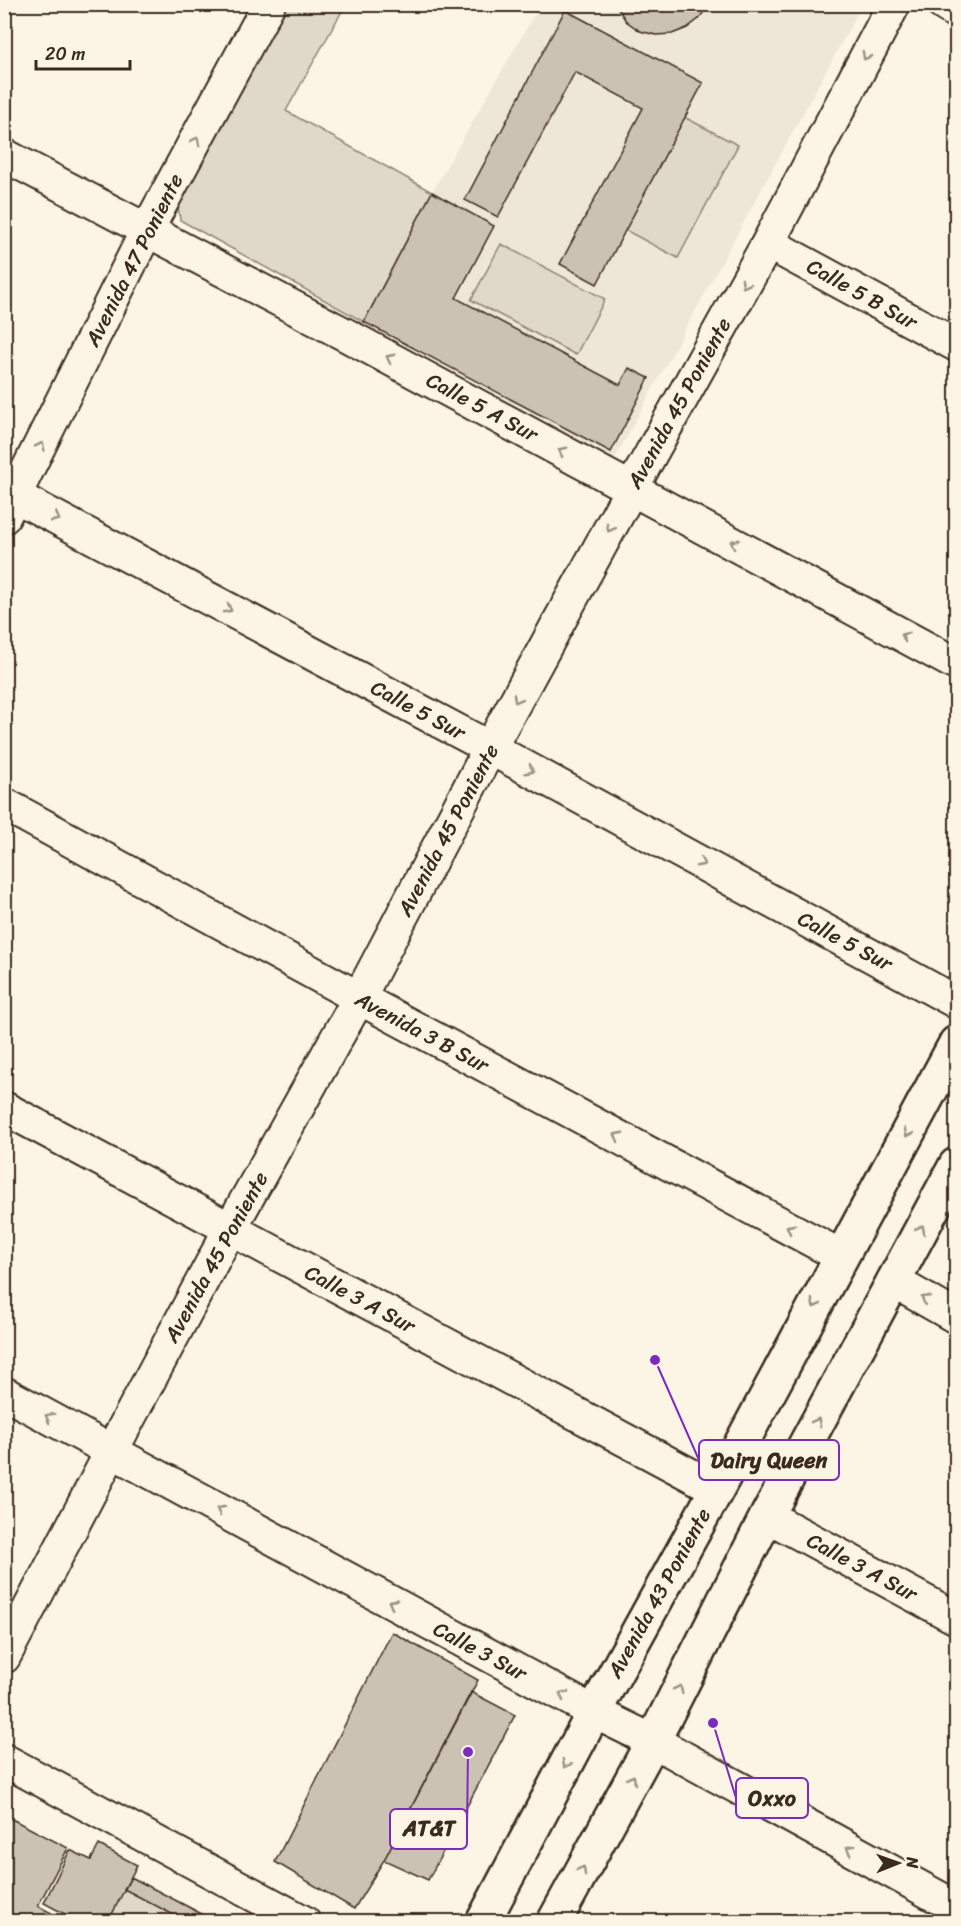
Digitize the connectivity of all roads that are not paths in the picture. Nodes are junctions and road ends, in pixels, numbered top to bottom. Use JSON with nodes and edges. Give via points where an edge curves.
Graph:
{"nodes":[{"id":1,"x":269,"y":4,"type":"edge"},
{"id":2,"x":894,"y":4,"type":"edge"},
{"id":3,"x":943,"y":4,"type":"edge"},
{"id":4,"x":957,"y":12,"type":"edge"},
{"id":5,"x":4,"y":155,"type":"edge"},
{"id":6,"x":147,"y":231,"type":"junction"},
{"id":7,"x":768,"y":243,"type":"junction"},
{"id":8,"x":957,"y":345,"type":"edge"},
{"id":9,"x":632,"y":488,"type":"junction"},
{"id":10,"x":8,"y":501,"type":"edge"},
{"id":11,"x":957,"y":664,"type":"edge"},
{"id":12,"x":490,"y":748,"type":"junction"},
{"id":13,"x":4,"y":804,"type":"edge"},
{"id":14,"x":359,"y":998,"type":"junction"},
{"id":15,"x":957,"y":1002,"type":"edge"},
{"id":16,"x":957,"y":1043,"type":"edge"},
{"id":17,"x":4,"y":1108,"type":"edge"},
{"id":18,"x":957,"y":1165,"type":"edge"},
{"id":19,"x":230,"y":1229,"type":"junction"},
{"id":20,"x":841,"y":1256,"type":"junction"},
{"id":21,"x":893,"y":1281,"type":"junction"},
{"id":22,"x":957,"y":1317,"type":"edge"},
{"id":23,"x":4,"y":1393,"type":"edge"},
{"id":24,"x":111,"y":1452,"type":"junction"},
{"id":25,"x":717,"y":1489,"type":"junction"},
{"id":26,"x":767,"y":1516,"type":"junction"},
{"id":27,"x":957,"y":1618,"type":"edge"},
{"id":28,"x":4,"y":1657,"type":"edge"},
{"id":29,"x":594,"y":1712,"type":"junction"},
{"id":30,"x":653,"y":1741,"type":"junction"},
{"id":31,"x":4,"y":1760,"type":"edge"},
{"id":32,"x":957,"y":1907,"type":"edge"},
{"id":33,"x":304,"y":1922,"type":"edge"},
{"id":34,"x":483,"y":1922,"type":"edge"},
{"id":35,"x":554,"y":1922,"type":"edge"}],
"edges":[{"from":6,"to":1,"type":"street","name":"Avenida 47 Poniente","one_way":true},
{"from":2,"to":7,"type":"street","name":"Avenida 45 Poniente","one_way":true},
{"from":3,"to":4,"type":"street"},
{"from":5,"to":6,"type":"street","name":"Calle 5 A Sur"},
{"from":9,"to":6,"type":"street","name":"Calle 5 A Sur","one_way":true},
{"from":10,"to":6,"type":"street","name":"Avenida 47 Poniente","one_way":true},
{"from":7,"to":8,"type":"street","name":"Calle 5 B Sur"},
{"from":7,"to":9,"type":"street","name":"Avenida 45 Poniente","one_way":true},
{"from":11,"to":9,"type":"street","name":"Calle 5 A Sur","one_way":true},
{"from":9,"to":12,"type":"street","name":"Avenida 45 Poniente","one_way":true},
{"from":10,"to":12,"type":"street","name":"Calle 5 Sur","one_way":true},
{"from":12,"to":14,"type":"street","name":"Avenida 45 Poniente"},
{"from":12,"to":15,"type":"street","name":"Calle 5 Sur","one_way":true},
{"from":13,"to":14,"type":"street","name":"Avenida 3 B Sur"},
{"from":14,"to":19,"type":"street","name":"Avenida 45 Poniente"},
{"from":20,"to":14,"type":"street","name":"Avenida 3 B Sur","one_way":true},
{"from":16,"to":20,"type":"main road","name":"Avenida 43 Poniente","one_way":true},
{"from":17,"to":19,"type":"street","name":"Calle 3 A Sur"},
{"from":21,"to":18,"type":"main road","one_way":true},
{"from":19,"to":24,"type":"street","name":"Avenida 45 Poniente"},
{"from":19,"to":25,"type":"street","name":"Calle 3 A Sur"},
{"from":20,"to":25,"type":"main road","name":"Avenida 43 Poniente","one_way":true},
{"from":22,"to":21,"type":"street","one_way":true},
{"from":26,"to":21,"type":"main road","one_way":true},
{"from":24,"to":23,"type":"street","name":"Calle 3 Sur","one_way":true},
{"from":24,"to":28,"type":"street","name":"Avenida 45 Poniente"},
{"from":29,"to":24,"type":"street","name":"Calle 3 Sur","one_way":true},
{"from":25,"to":29,"type":"main road","name":"Avenida 43 Poniente"},
{"from":26,"to":27,"type":"street","name":"Calle 3 A Sur"},
{"from":30,"to":26,"type":"main road","one_way":true},
{"from":29,"to":30,"type":"street","name":"Calle 3 Sur"},
{"from":29,"to":34,"type":"main road","name":"Avenida 43 Poniente","one_way":true},
{"from":32,"to":30,"type":"street","name":"Calle 3 Sur","one_way":true},
{"from":35,"to":30,"type":"main road","one_way":true},
{"from":31,"to":33,"type":"street"}]}
